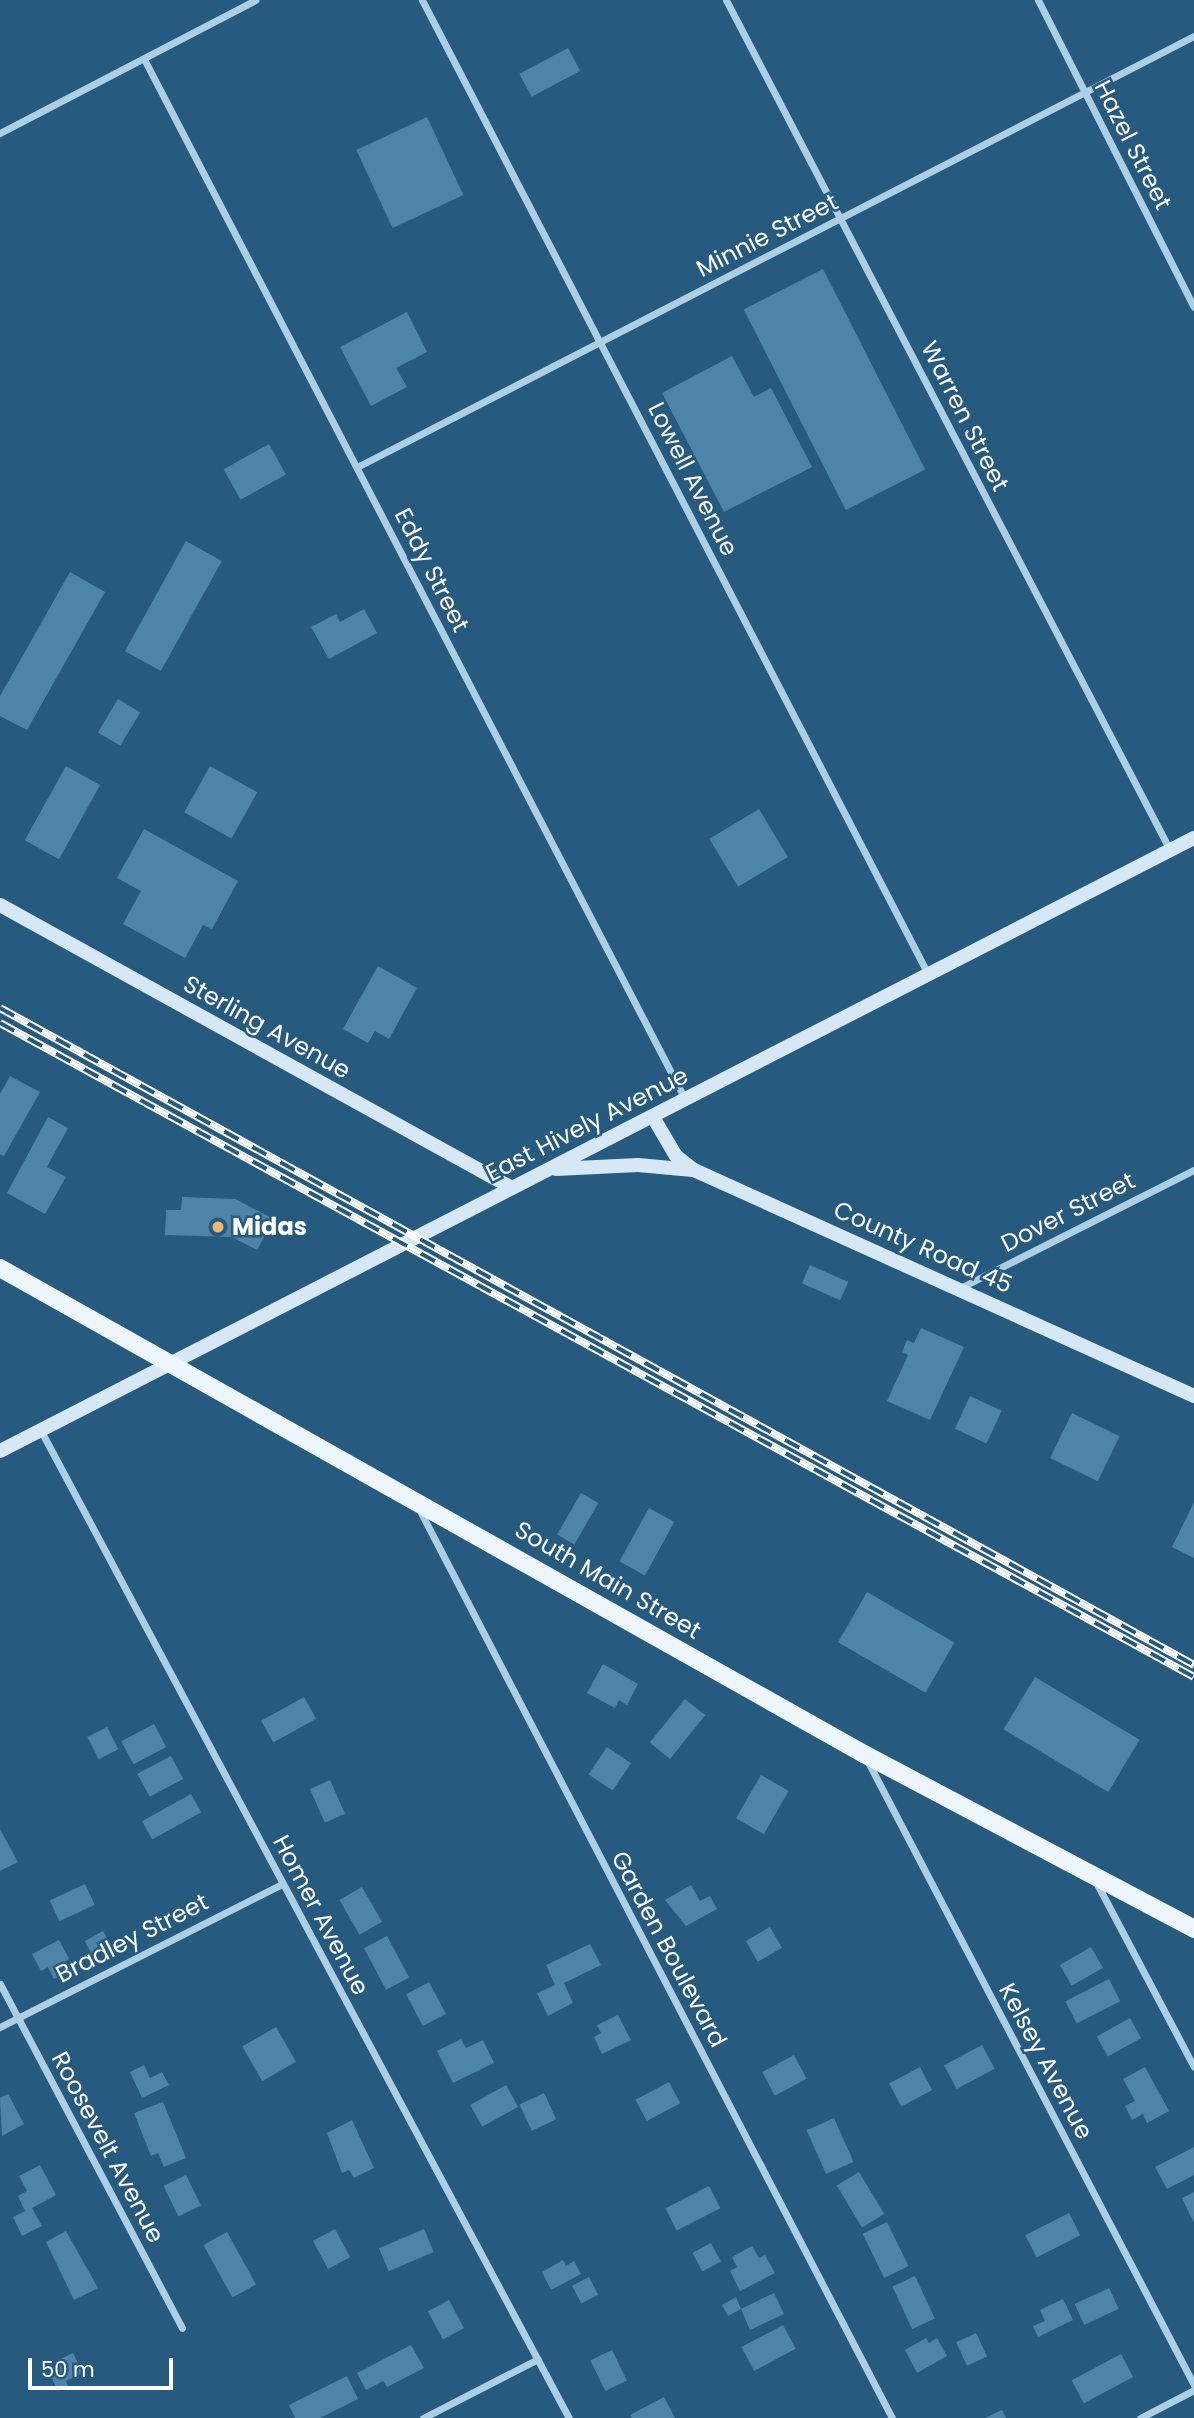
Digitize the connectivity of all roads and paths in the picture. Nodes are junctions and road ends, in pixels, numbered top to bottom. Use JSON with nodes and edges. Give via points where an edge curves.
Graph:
{"nodes":[{"id":1,"x":256,"y":0,"type":"edge"},
{"id":2,"x":422,"y":0,"type":"edge"},
{"id":3,"x":726,"y":0,"type":"edge"},
{"id":4,"x":1038,"y":0,"type":"edge"},
{"id":5,"x":1194,"y":36,"type":"edge"},
{"id":6,"x":144,"y":59,"type":"junction"},
{"id":7,"x":1084,"y":93,"type":"junction"},
{"id":8,"x":0,"y":133,"type":"edge"},
{"id":9,"x":841,"y":218,"type":"junction"},
{"id":10,"x":1194,"y":307,"type":"edge"},
{"id":11,"x":600,"y":342,"type":"junction"},
{"id":12,"x":357,"y":467,"type":"junction"},
{"id":13,"x":1194,"y":838,"type":"edge"},
{"id":14,"x":1170,"y":850,"type":"junction"},
{"id":15,"x":0,"y":905,"type":"edge"},
{"id":16,"x":929,"y":975,"type":"junction"},
{"id":17,"x":685,"y":1099,"type":"junction"},
{"id":18,"x":653,"y":1117,"type":"junction"},
{"id":19,"x":547,"y":1170,"type":"junction"},
{"id":20,"x":694,"y":1170,"type":"junction"},
{"id":21,"x":1194,"y":1170,"type":"edge"},
{"id":22,"x":512,"y":1188,"type":"junction"},
{"id":23,"x":0,"y":1268,"type":"edge"},
{"id":24,"x":960,"y":1288,"type":"junction"},
{"id":25,"x":173,"y":1364,"type":"junction"},
{"id":26,"x":1194,"y":1396,"type":"edge"},
{"id":27,"x":41,"y":1430,"type":"junction"},
{"id":28,"x":0,"y":1451,"type":"edge"},
{"id":29,"x":413,"y":1497,"type":"junction"},
{"id":30,"x":864,"y":1754,"type":"junction"},
{"id":31,"x":1091,"y":1872,"type":"junction"},
{"id":32,"x":282,"y":1884,"type":"junction"},
{"id":33,"x":1194,"y":1929,"type":"edge"},
{"id":34,"x":0,"y":1984,"type":"edge"},
{"id":35,"x":18,"y":2017,"type":"junction"},
{"id":36,"x":0,"y":2026,"type":"edge"},
{"id":37,"x":1194,"y":2067,"type":"edge"},
{"id":38,"x":182,"y":2328,"type":"dead end"},
{"id":39,"x":538,"y":2359,"type":"junction"},
{"id":40,"x":1194,"y":2387,"type":"edge"},
{"id":41,"x":423,"y":2418,"type":"edge"},
{"id":42,"x":569,"y":2418,"type":"edge"},
{"id":43,"x":892,"y":2418,"type":"edge"},
{"id":44,"x":1140,"y":2418,"type":"edge"}],
"edges":[{"from":1,"to":6,"type":"street"},
{"from":2,"to":11,"type":"street","name":"Lowell Avenue"},
{"from":3,"to":9,"type":"street","name":"Warren Street"},
{"from":4,"to":7,"type":"street","name":"Hazel Street"},
{"from":5,"to":7,"type":"street","name":"Minnie Street"},
{"from":6,"to":8,"type":"street"},
{"from":6,"to":12,"type":"street","name":"Eddy Street"},
{"from":7,"to":9,"type":"street","name":"Minnie Street"},
{"from":7,"to":10,"type":"street","name":"Hazel Street"},
{"from":9,"to":11,"type":"street","name":"Minnie Street"},
{"from":9,"to":14,"type":"street","name":"Warren Street"},
{"from":11,"to":12,"type":"street","name":"Minnie Street"},
{"from":11,"to":16,"type":"street","name":"Lowell Avenue"},
{"from":12,"to":17,"type":"street","name":"Eddy Street"},
{"from":13,"to":14,"type":"street","name":"East Hively Avenue"},
{"from":14,"to":16,"type":"street","name":"East Hively Avenue"},
{"from":15,"to":22,"type":"street","name":"Sterling Avenue"},
{"from":16,"to":17,"type":"street","name":"East Hively Avenue"},
{"from":17,"to":18,"type":"street","name":"East Hively Avenue"},
{"from":18,"to":19,"type":"street","name":"East Hively Avenue"},
{"from":18,"to":20,"type":"street","name":"County Road 45","via":[[676,1156]]},
{"from":19,"to":20,"type":"street","via":[[638,1165]]},
{"from":19,"to":22,"type":"street","name":"East Hively Avenue"},
{"from":20,"to":24,"type":"street","name":"County Road 45"},
{"from":21,"to":24,"type":"street","name":"Dover Street"},
{"from":22,"to":25,"type":"street","name":"East Hively Avenue"},
{"from":23,"to":25,"type":"main road","name":"South Main Street"},
{"from":24,"to":26,"type":"street","name":"County Road 45"},
{"from":25,"to":27,"type":"street","name":"East Hively Avenue"},
{"from":25,"to":29,"type":"main road","name":"South Main Street"},
{"from":27,"to":28,"type":"street","name":"East Hively Avenue"},
{"from":27,"to":32,"type":"street","name":"Homer Avenue"},
{"from":29,"to":30,"type":"main road","name":"South Main Street"},
{"from":29,"to":43,"type":"street","name":"Garden Boulevard"},
{"from":30,"to":31,"type":"main road","name":"South Main Street"},
{"from":30,"to":40,"type":"street","name":"Kelsey Avenue"},
{"from":31,"to":33,"type":"main road","name":"South Main Street"},
{"from":31,"to":37,"type":"street"},
{"from":32,"to":35,"type":"street","name":"Bradley Street"},
{"from":32,"to":39,"type":"street","name":"Homer Avenue"},
{"from":34,"to":35,"type":"street","name":"Roosevelt Avenue"},
{"from":35,"to":36,"type":"street","name":"Bradley Street"},
{"from":35,"to":38,"type":"street","name":"Roosevelt Avenue"},
{"from":39,"to":41,"type":"street"},
{"from":39,"to":42,"type":"street","name":"Homer Avenue"},
{"from":40,"to":44,"type":"street"}]}
